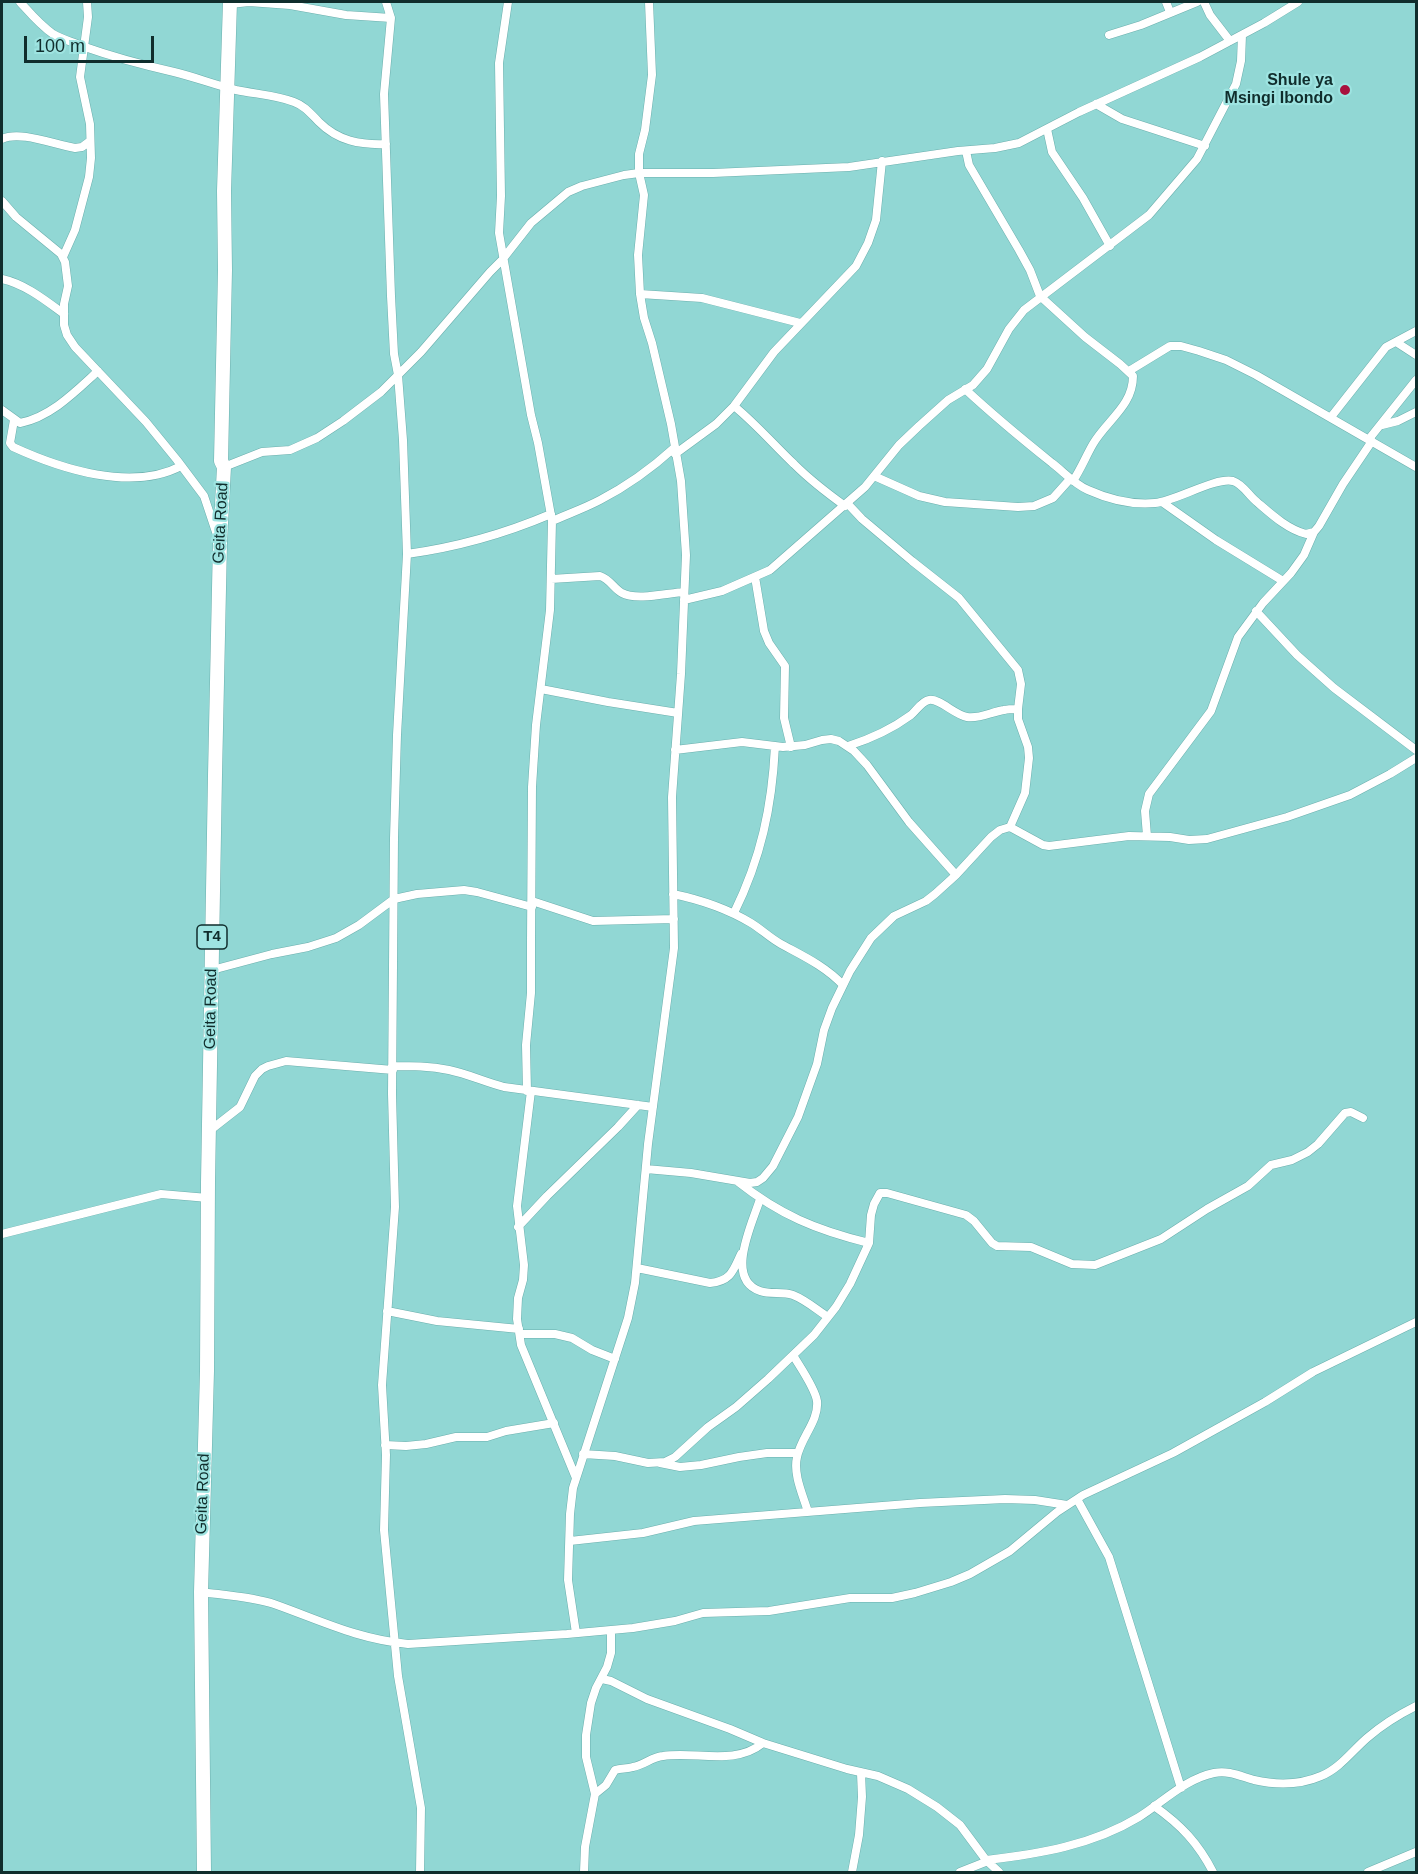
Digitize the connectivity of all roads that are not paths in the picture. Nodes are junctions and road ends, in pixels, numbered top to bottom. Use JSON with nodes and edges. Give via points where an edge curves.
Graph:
{"nodes":[{"id":1,"x":20,"y":2,"type":"edge"},
{"id":2,"x":87,"y":2,"type":"edge"},
{"id":3,"x":386,"y":2,"type":"edge"},
{"id":4,"x":508,"y":2,"type":"edge"},
{"id":5,"x":649,"y":2,"type":"edge"},
{"id":6,"x":1166,"y":2,"type":"edge"},
{"id":7,"x":1197,"y":2,"type":"edge"},
{"id":8,"x":1204,"y":2,"type":"edge"},
{"id":9,"x":1298,"y":2,"type":"edge"},
{"id":10,"x":230,"y":3,"type":"edge"},
{"id":11,"x":1170,"y":12,"type":"junction"},
{"id":12,"x":391,"y":18,"type":"junction"},
{"id":13,"x":1109,"y":35,"type":"dead end"},
{"id":14,"x":1242,"y":35,"type":"junction"},
{"id":15,"x":1230,"y":41,"type":"junction"},
{"id":16,"x":85,"y":47,"type":"junction"},
{"id":17,"x":227,"y":88,"type":"junction"},
{"id":18,"x":1096,"y":104,"type":"junction"},
{"id":19,"x":1047,"y":129,"type":"junction"},
{"id":20,"x":3,"y":137,"type":"edge"},
{"id":21,"x":90,"y":141,"type":"junction"},
{"id":22,"x":386,"y":144,"type":"junction"},
{"id":23,"x":1205,"y":146,"type":"junction"},
{"id":24,"x":966,"y":151,"type":"junction"},
{"id":25,"x":882,"y":161,"type":"junction"},
{"id":26,"x":639,"y":173,"type":"junction"},
{"id":27,"x":2,"y":201,"type":"edge"},
{"id":28,"x":1110,"y":246,"type":"junction"},
{"id":29,"x":63,"y":257,"type":"junction"},
{"id":30,"x":502,"y":260,"type":"junction"},
{"id":31,"x":2,"y":279,"type":"edge"},
{"id":32,"x":640,"y":294,"type":"junction"},
{"id":33,"x":1040,"y":296,"type":"junction"},
{"id":34,"x":64,"y":314,"type":"junction"},
{"id":35,"x":800,"y":324,"type":"junction"},
{"id":36,"x":1416,"y":331,"type":"edge"},
{"id":37,"x":1396,"y":342,"type":"junction"},
{"id":38,"x":1416,"y":355,"type":"edge"},
{"id":39,"x":98,"y":371,"type":"junction"},
{"id":40,"x":1129,"y":371,"type":"junction"},
{"id":41,"x":398,"y":375,"type":"junction"},
{"id":42,"x":1416,"y":380,"type":"edge"},
{"id":43,"x":965,"y":389,"type":"junction"},
{"id":44,"x":734,"y":406,"type":"junction"},
{"id":45,"x":2,"y":410,"type":"edge"},
{"id":46,"x":1416,"y":412,"type":"edge"},
{"id":47,"x":1331,"y":417,"type":"junction"},
{"id":48,"x":14,"y":420,"type":"junction"},
{"id":49,"x":1380,"y":425,"type":"junction"},
{"id":50,"x":1370,"y":440,"type":"junction"},
{"id":51,"x":675,"y":451,"type":"junction"},
{"id":52,"x":181,"y":466,"type":"junction"},
{"id":53,"x":224,"y":467,"type":"junction"},
{"id":54,"x":1416,"y":467,"type":"edge"},
{"id":55,"x":874,"y":476,"type":"junction"},
{"id":56,"x":1072,"y":480,"type":"junction"},
{"id":57,"x":1162,"y":502,"type":"junction"},
{"id":58,"x":846,"y":504,"type":"junction"},
{"id":59,"x":552,"y":518,"type":"junction"},
{"id":60,"x":1314,"y":532,"type":"junction"},
{"id":61,"x":220,"y":542,"type":"junction"},
{"id":62,"x":407,"y":554,"type":"junction"},
{"id":63,"x":755,"y":577,"type":"junction"},
{"id":64,"x":551,"y":579,"type":"junction"},
{"id":65,"x":1283,"y":581,"type":"junction"},
{"id":66,"x":684,"y":596,"type":"junction"},
{"id":67,"x":1256,"y":611,"type":"junction"},
{"id":68,"x":541,"y":689,"type":"junction"},
{"id":69,"x":1018,"y":709,"type":"junction"},
{"id":70,"x":678,"y":713,"type":"junction"},
{"id":71,"x":775,"y":746,"type":"junction"},
{"id":72,"x":848,"y":746,"type":"junction"},
{"id":73,"x":791,"y":747,"type":"junction"},
{"id":74,"x":675,"y":750,"type":"junction"},
{"id":75,"x":1416,"y":750,"type":"edge"},
{"id":76,"x":1416,"y":758,"type":"edge"},
{"id":77,"x":1010,"y":826,"type":"junction"},
{"id":78,"x":1147,"y":836,"type":"junction"},
{"id":79,"x":956,"y":875,"type":"junction"},
{"id":80,"x":674,"y":894,"type":"junction"},
{"id":81,"x":394,"y":899,"type":"junction"},
{"id":82,"x":532,"y":904,"type":"junction"},
{"id":83,"x":734,"y":913,"type":"junction"},
{"id":84,"x":674,"y":919,"type":"junction"},
{"id":85,"x":212,"y":970,"type":"junction"},
{"id":86,"x":843,"y":985,"type":"junction"},
{"id":87,"x":393,"y":1068,"type":"junction"},
{"id":88,"x":529,"y":1091,"type":"junction"},
{"id":89,"x":638,"y":1105,"type":"junction"},
{"id":90,"x":653,"y":1107,"type":"junction"},
{"id":91,"x":1363,"y":1118,"type":"dead end"},
{"id":92,"x":208,"y":1132,"type":"junction"},
{"id":93,"x":646,"y":1169,"type":"junction"},
{"id":94,"x":736,"y":1180,"type":"junction"},
{"id":95,"x":207,"y":1198,"type":"junction"},
{"id":96,"x":760,"y":1199,"type":"junction"},
{"id":97,"x":518,"y":1227,"type":"junction"},
{"id":98,"x":2,"y":1234,"type":"edge"},
{"id":99,"x":869,"y":1243,"type":"junction"},
{"id":100,"x":743,"y":1250,"type":"junction"},
{"id":101,"x":637,"y":1268,"type":"junction"},
{"id":102,"x":387,"y":1311,"type":"junction"},
{"id":103,"x":828,"y":1317,"type":"junction"},
{"id":104,"x":1416,"y":1322,"type":"edge"},
{"id":105,"x":519,"y":1332,"type":"junction"},
{"id":106,"x":793,"y":1355,"type":"junction"},
{"id":107,"x":615,"y":1359,"type":"junction"},
{"id":108,"x":554,"y":1423,"type":"junction"},
{"id":109,"x":385,"y":1445,"type":"junction"},
{"id":110,"x":798,"y":1453,"type":"junction"},
{"id":111,"x":583,"y":1455,"type":"junction"},
{"id":112,"x":655,"y":1462,"type":"junction"},
{"id":113,"x":576,"y":1478,"type":"junction"},
{"id":114,"x":1077,"y":1499,"type":"junction"},
{"id":115,"x":1068,"y":1505,"type":"junction"},
{"id":116,"x":808,"y":1512,"type":"junction"},
{"id":117,"x":570,"y":1541,"type":"junction"},
{"id":118,"x":201,"y":1592,"type":"junction"},
{"id":119,"x":611,"y":1630,"type":"junction"},
{"id":120,"x":576,"y":1633,"type":"junction"},
{"id":121,"x":395,"y":1643,"type":"junction"},
{"id":122,"x":602,"y":1679,"type":"junction"},
{"id":123,"x":1416,"y":1706,"type":"edge"},
{"id":124,"x":764,"y":1743,"type":"junction"},
{"id":125,"x":861,"y":1773,"type":"junction"},
{"id":126,"x":1181,"y":1788,"type":"junction"},
{"id":127,"x":595,"y":1794,"type":"junction"},
{"id":128,"x":1154,"y":1806,"type":"junction"},
{"id":129,"x":1416,"y":1852,"type":"edge"},
{"id":130,"x":987,"y":1861,"type":"junction"},
{"id":131,"x":204,"y":1872,"type":"edge"},
{"id":132,"x":420,"y":1872,"type":"edge"},
{"id":133,"x":584,"y":1872,"type":"edge"},
{"id":134,"x":852,"y":1872,"type":"edge"},
{"id":135,"x":960,"y":1872,"type":"edge"},
{"id":136,"x":999,"y":1872,"type":"edge"},
{"id":137,"x":1213,"y":1872,"type":"edge"},
{"id":138,"x":1368,"y":1872,"type":"edge"}],
"edges":[{"from":1,"to":16,"type":"street","via":[[54,35]]},
{"from":2,"to":16,"type":"street"},
{"from":3,"to":12,"type":"street"},
{"from":4,"to":30,"type":"street","via":[[499,63]]},
{"from":5,"to":26,"type":"street","via":[[652,75]]},
{"from":6,"to":11,"type":"street"},
{"from":7,"to":11,"type":"street"},
{"from":8,"to":15,"type":"street"},
{"from":9,"to":14,"type":"street"},
{"from":10,"to":12,"type":"street","via":[[290,4],[346,15]]},
{"from":10,"to":17,"type":"highway","name":"Geita Road","number":"T4"},
{"from":11,"to":13,"type":"street"},
{"from":12,"to":22,"type":"street","via":[[384,94]]},
{"from":14,"to":15,"type":"street"},
{"from":14,"to":23,"type":"street","via":[[1236,84]]},
{"from":15,"to":18,"type":"street"},
{"from":16,"to":17,"type":"street"},
{"from":16,"to":21,"type":"street","via":[[80,77]]},
{"from":17,"to":22,"type":"street","via":[[295,102],[327,130],[354,143]]},
{"from":17,"to":53,"type":"highway","name":"Geita Road","number":"T4","via":[[221,461]]},
{"from":18,"to":19,"type":"street"},
{"from":18,"to":23,"type":"street","via":[[1122,119]]},
{"from":19,"to":24,"type":"street","via":[[1019,143]]},
{"from":19,"to":28,"type":"street","via":[[1052,152]]},
{"from":20,"to":21,"type":"street","via":[[21,136],[75,148]]},
{"from":21,"to":29,"type":"street","via":[[89,177],[75,231]]},
{"from":22,"to":41,"type":"street"},
{"from":23,"to":28,"type":"street","via":[[1149,215]]},
{"from":24,"to":25,"type":"street"},
{"from":24,"to":33,"type":"street","via":[[969,165],[1030,270]]},
{"from":25,"to":26,"type":"street","via":[[849,167]]},
{"from":25,"to":35,"type":"street","via":[[876,220],[868,243],[856,266]]},
{"from":26,"to":30,"type":"street","via":[[568,192],[531,224]]},
{"from":26,"to":32,"type":"street","via":[[644,195],[638,255]]},
{"from":27,"to":29,"type":"street"},
{"from":28,"to":33,"type":"street"},
{"from":29,"to":34,"type":"street","via":[[67,278]]},
{"from":30,"to":41,"type":"street"},
{"from":30,"to":59,"type":"street"},
{"from":31,"to":34,"type":"street","via":[[35,293]]},
{"from":32,"to":35,"type":"street","via":[[702,298]]},
{"from":32,"to":51,"type":"street"},
{"from":33,"to":40,"type":"street"},
{"from":33,"to":43,"type":"street","via":[[1010,329],[987,369]]},
{"from":34,"to":39,"type":"street","via":[[67,335]]},
{"from":35,"to":44,"type":"street"},
{"from":36,"to":37,"type":"street"},
{"from":37,"to":38,"type":"street"},
{"from":37,"to":47,"type":"street","via":[[1386,347]]},
{"from":39,"to":48,"type":"street","via":[[39,417],[20,423]]},
{"from":39,"to":52,"type":"street"},
{"from":40,"to":47,"type":"street","via":[[1170,346],[1181,346],[1226,360]]},
{"from":40,"to":56,"type":"street","via":[[1133,385],[1126,404],[1101,432]]},
{"from":41,"to":53,"type":"street","via":[[317,438],[290,450],[262,452]]},
{"from":41,"to":62,"type":"street"},
{"from":42,"to":49,"type":"street"},
{"from":43,"to":55,"type":"street","via":[[906,438]]},
{"from":43,"to":56,"type":"street"},
{"from":44,"to":51,"type":"street","via":[[716,424]]},
{"from":44,"to":58,"type":"street","via":[[818,486]]},
{"from":45,"to":48,"type":"street"},
{"from":46,"to":49,"type":"street"},
{"from":47,"to":50,"type":"street"},
{"from":48,"to":52,"type":"street","via":[[10,443],[56,464],[93,474],[128,477],[160,475]]},
{"from":49,"to":50,"type":"street"},
{"from":50,"to":54,"type":"street"},
{"from":50,"to":60,"type":"street"},
{"from":51,"to":59,"type":"street","via":[[600,500]]},
{"from":51,"to":66,"type":"street","via":[[684,513]]},
{"from":52,"to":61,"type":"street","via":[[204,496]]},
{"from":53,"to":61,"type":"highway","name":"Geita Road","number":"T4"},
{"from":55,"to":56,"type":"street","via":[[911,493],[945,502],[1018,507],[1034,506],[1053,498]]},
{"from":55,"to":58,"type":"street"},
{"from":56,"to":57,"type":"street","via":[[1109,497],[1138,504]]},
{"from":57,"to":60,"type":"street","via":[[1232,481],[1289,527],[1306,534]]},
{"from":57,"to":65,"type":"street"},
{"from":58,"to":63,"type":"street","via":[[770,570]]},
{"from":58,"to":69,"type":"street","via":[[972,612],[1018,670]]},
{"from":59,"to":62,"type":"street","via":[[501,534]]},
{"from":59,"to":64,"type":"street"},
{"from":60,"to":65,"type":"street","via":[[1304,555]]},
{"from":61,"to":85,"type":"highway","name":"Geita Road","number":"T4"},
{"from":62,"to":81,"type":"street"},
{"from":63,"to":66,"type":"street","via":[[722,591]]},
{"from":63,"to":73,"type":"street","via":[[764,631],[785,666],[784,718]]},
{"from":64,"to":66,"type":"street","via":[[600,576],[619,592],[634,597]]},
{"from":64,"to":68,"type":"street"},
{"from":65,"to":67,"type":"street"},
{"from":66,"to":70,"type":"street"},
{"from":67,"to":75,"type":"street","via":[[1334,688]]},
{"from":67,"to":78,"type":"street","via":[[1238,637],[1211,711],[1149,794],[1145,811]]},
{"from":68,"to":70,"type":"street"},
{"from":68,"to":82,"type":"street","via":[[532,787]]},
{"from":69,"to":72,"type":"street","via":[[966,717],[929,700],[890,729]]},
{"from":69,"to":77,"type":"street","via":[[1029,758],[1025,793]]},
{"from":70,"to":74,"type":"street"},
{"from":71,"to":73,"type":"street"},
{"from":71,"to":74,"type":"street","via":[[742,742]]},
{"from":71,"to":83,"type":"street","via":[[769,813],[757,858]]},
{"from":72,"to":73,"type":"street","via":[[831,739]]},
{"from":72,"to":79,"type":"street"},
{"from":74,"to":80,"type":"street"},
{"from":76,"to":78,"type":"street","via":[[1350,795],[1287,817],[1207,839]]},
{"from":77,"to":78,"type":"street","via":[[1049,846]]},
{"from":77,"to":79,"type":"street","via":[[990,837]]},
{"from":79,"to":86,"type":"street","via":[[926,901],[894,916],[880,928]]},
{"from":80,"to":83,"type":"street"},
{"from":80,"to":84,"type":"street"},
{"from":81,"to":82,"type":"street","via":[[464,890]]},
{"from":81,"to":85,"type":"street","via":[[336,938]]},
{"from":81,"to":87,"type":"street"},
{"from":82,"to":84,"type":"street","via":[[593,921]]},
{"from":82,"to":88,"type":"street","via":[[526,1045]]},
{"from":83,"to":86,"type":"street","via":[[814,962]]},
{"from":84,"to":90,"type":"street","via":[[674,948]]},
{"from":85,"to":92,"type":"highway","name":"Geita Road","number":"T4"},
{"from":86,"to":94,"type":"street","via":[[824,1030],[817,1064],[798,1117],[773,1166],[757,1182]]},
{"from":87,"to":88,"type":"street","via":[[431,1067]]},
{"from":87,"to":92,"type":"street","via":[[286,1061],[268,1066],[255,1076],[240,1107]]},
{"from":87,"to":102,"type":"street","via":[[395,1207]]},
{"from":88,"to":89,"type":"street"},
{"from":88,"to":97,"type":"street","via":[[519,1177]]},
{"from":89,"to":90,"type":"street"},
{"from":89,"to":97,"type":"street"},
{"from":90,"to":93,"type":"street"},
{"from":91,"to":99,"type":"street","via":[[1345,1113],[1308,1152],[1271,1165],[1240,1191],[1161,1239],[1095,1265],[1072,1264],[1030,1247],[997,1245],[966,1215],[887,1193],[880,1193],[873,1204]]},
{"from":92,"to":95,"type":"highway","name":"Geita Road","number":"T4"},
{"from":93,"to":94,"type":"street"},
{"from":93,"to":101,"type":"street"},
{"from":94,"to":96,"type":"street"},
{"from":95,"to":98,"type":"street","via":[[161,1194]]},
{"from":95,"to":118,"type":"highway","name":"Geita Road","number":"T4"},
{"from":96,"to":99,"type":"street","via":[[817,1228]]},
{"from":96,"to":100,"type":"street"},
{"from":97,"to":105,"type":"street","via":[[524,1264],[518,1298]]},
{"from":99,"to":103,"type":"street","via":[[850,1284]]},
{"from":100,"to":101,"type":"street","via":[[733,1271],[720,1282]]},
{"from":100,"to":103,"type":"street","via":[[743,1268],[752,1287],[794,1296]]},
{"from":101,"to":107,"type":"street","via":[[628,1318]]},
{"from":102,"to":105,"type":"street"},
{"from":102,"to":109,"type":"street","via":[[382,1385]]},
{"from":103,"to":106,"type":"street"},
{"from":104,"to":114,"type":"street","via":[[1313,1372],[1173,1453]]},
{"from":105,"to":107,"type":"street","via":[[572,1338]]},
{"from":105,"to":108,"type":"street"},
{"from":106,"to":110,"type":"street","via":[[817,1398],[817,1414]]},
{"from":106,"to":112,"type":"street","via":[[675,1457]]},
{"from":107,"to":111,"type":"street"},
{"from":108,"to":109,"type":"street","via":[[487,1437]]},
{"from":108,"to":113,"type":"street"},
{"from":109,"to":121,"type":"street","via":[[384,1530]]},
{"from":110,"to":112,"type":"street","via":[[767,1453],[680,1467]]},
{"from":110,"to":116,"type":"street","via":[[798,1480]]},
{"from":111,"to":112,"type":"street"},
{"from":111,"to":113,"type":"street"},
{"from":113,"to":117,"type":"street"},
{"from":114,"to":115,"type":"street"},
{"from":114,"to":126,"type":"street","via":[[1109,1557]]},
{"from":115,"to":116,"type":"street","via":[[1035,1500],[971,1500]]},
{"from":115,"to":119,"type":"street","via":[[1010,1551],[984,1566],[915,1593],[769,1611],[704,1613]]},
{"from":116,"to":117,"type":"street","via":[[694,1521],[643,1533]]},
{"from":117,"to":120,"type":"street","via":[[568,1580]]},
{"from":118,"to":121,"type":"street","via":[[272,1603],[359,1636]]},
{"from":118,"to":131,"type":"highway","name":"Geita Road","number":"T4"},
{"from":119,"to":120,"type":"street"},
{"from":119,"to":122,"type":"street","via":[[610,1653]]},
{"from":120,"to":121,"type":"street"},
{"from":121,"to":132,"type":"street","via":[[421,1808]]},
{"from":122,"to":124,"type":"street"},
{"from":122,"to":127,"type":"street","via":[[591,1703],[585,1747]]},
{"from":123,"to":126,"type":"street","via":[[1390,1720],[1329,1773],[1319,1777],[1286,1784],[1214,1773]]},
{"from":124,"to":125,"type":"street"},
{"from":124,"to":127,"type":"street","via":[[748,1753],[673,1755],[615,1770]]},
{"from":125,"to":130,"type":"street","via":[[908,1789],[937,1807],[960,1825]]},
{"from":125,"to":134,"type":"street","via":[[859,1835]]},
{"from":126,"to":128,"type":"street"},
{"from":127,"to":133,"type":"street"},
{"from":128,"to":130,"type":"street","via":[[1101,1835],[1057,1850]]},
{"from":128,"to":137,"type":"street","via":[[1191,1836]]},
{"from":129,"to":138,"type":"street"},
{"from":130,"to":135,"type":"street"},
{"from":130,"to":136,"type":"street"}]}
